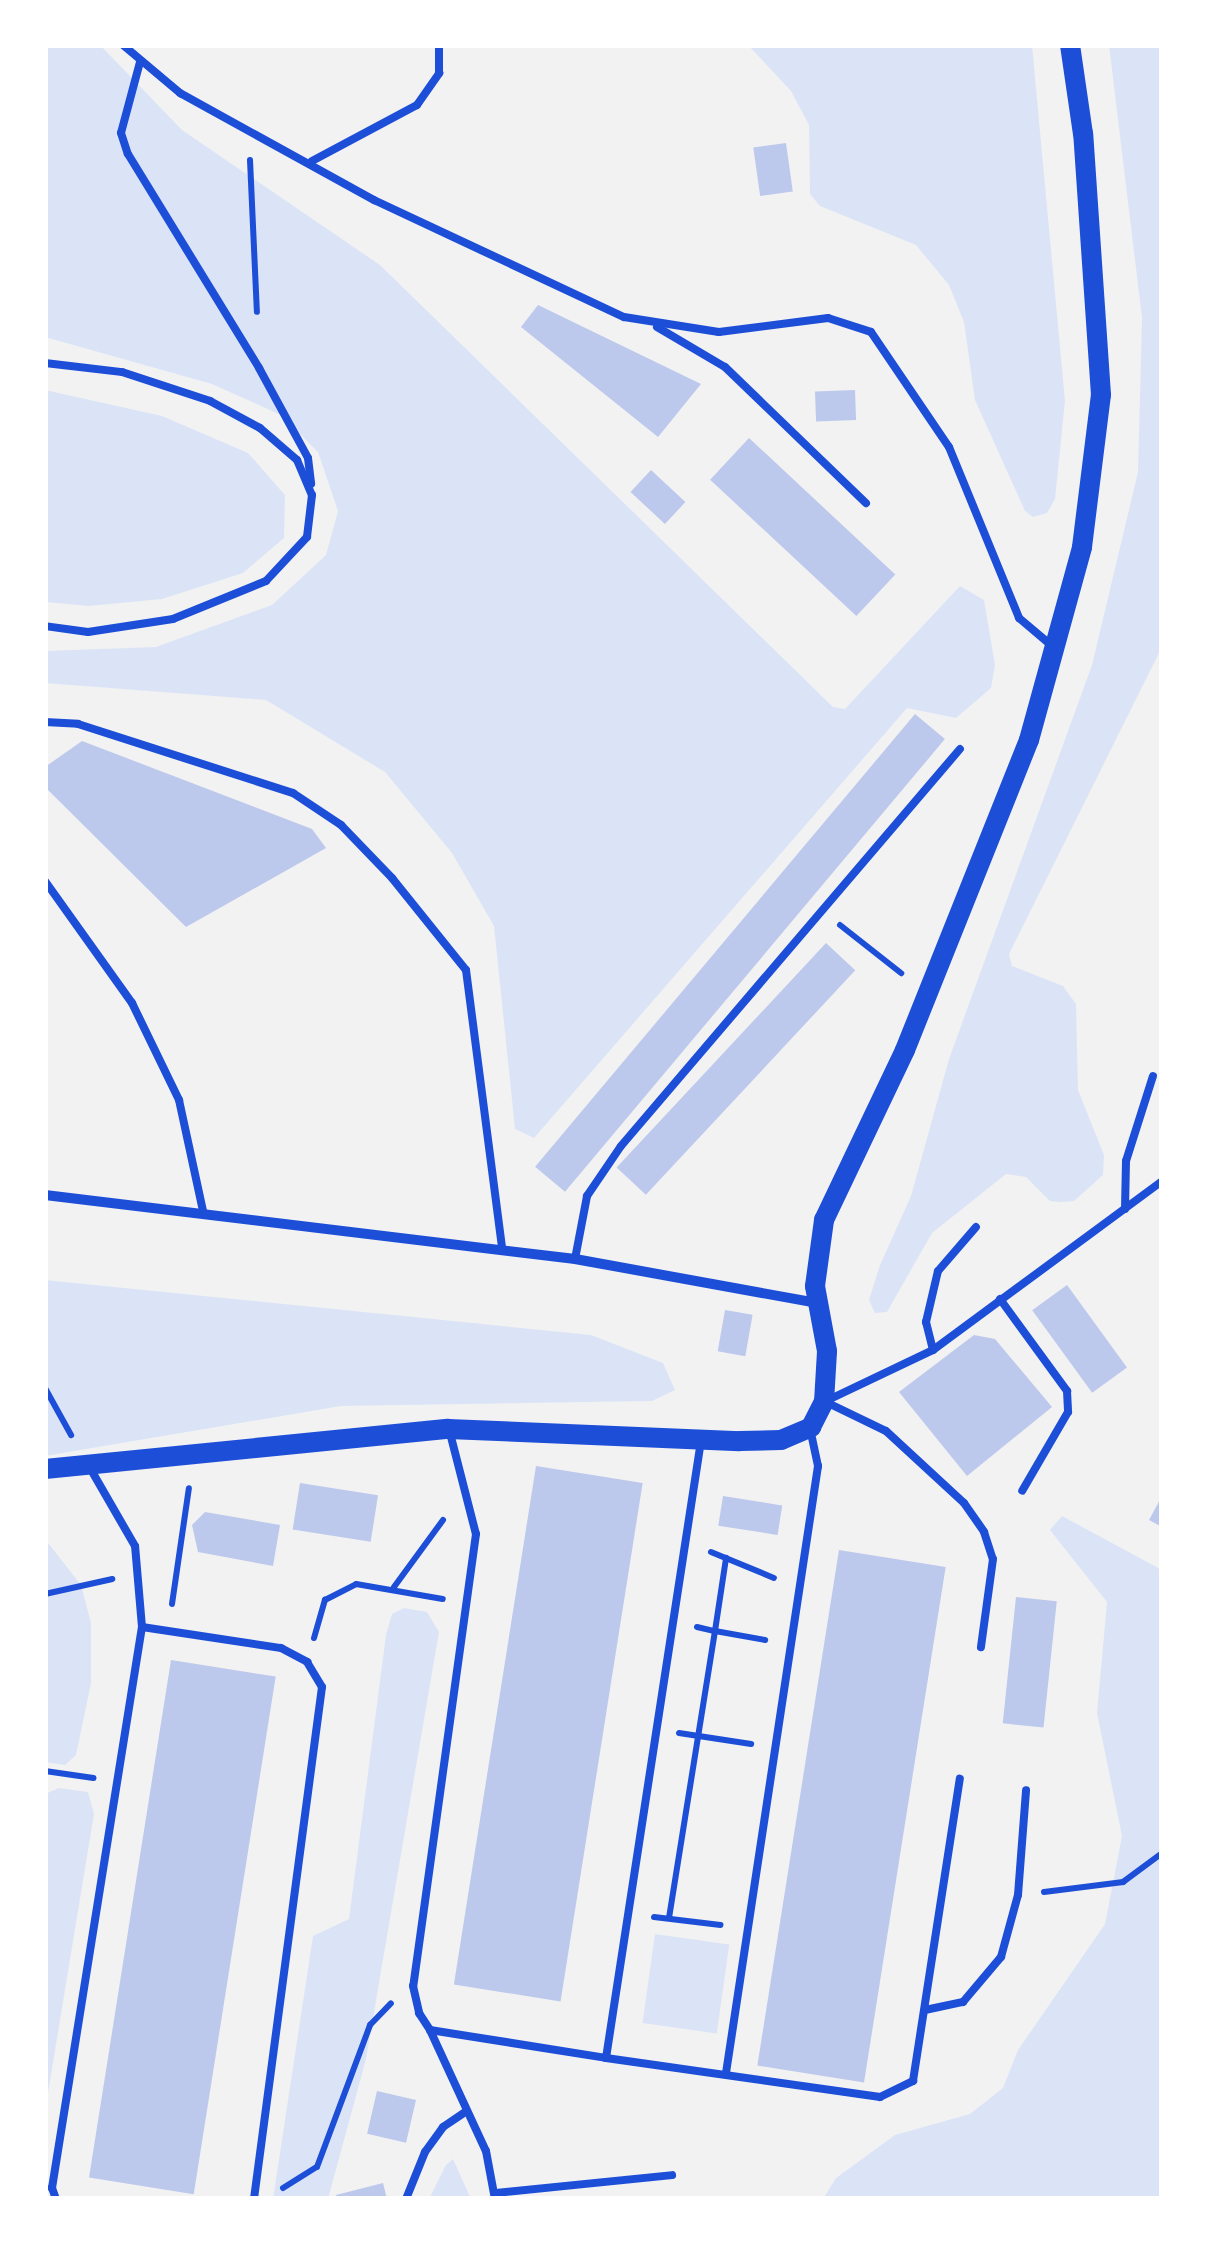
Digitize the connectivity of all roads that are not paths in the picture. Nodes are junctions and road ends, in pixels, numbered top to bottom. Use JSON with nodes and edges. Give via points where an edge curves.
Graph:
{"nodes":[{"id":1,"x":123,"y":45,"type":"edge"},
{"id":2,"x":439,"y":45,"type":"edge"},
{"id":3,"x":1070,"y":45,"type":"edge"},
{"id":4,"x":140,"y":62,"type":"junction"},
{"id":5,"x":312,"y":161,"type":"junction"},
{"id":6,"x":653,"y":325,"type":"junction"},
{"id":7,"x":45,"y":363,"type":"edge"},
{"id":8,"x":312,"y":496,"type":"junction"},
{"id":9,"x":866,"y":503,"type":"dead end"},
{"id":10,"x":45,"y":626,"type":"edge"},
{"id":11,"x":1058,"y":651,"type":"junction"},
{"id":12,"x":45,"y":722,"type":"edge"},
{"id":13,"x":960,"y":749,"type":"dead end"},
{"id":14,"x":45,"y":882,"type":"edge"},
{"id":15,"x":1152,"y":1076,"type":"dead end"},
{"id":16,"x":1162,"y":1182,"type":"edge"},
{"id":17,"x":45,"y":1195,"type":"edge"},
{"id":18,"x":1124,"y":1209,"type":"junction"},
{"id":19,"x":203,"y":1211,"type":"junction"},
{"id":20,"x":976,"y":1227,"type":"dead end"},
{"id":21,"x":502,"y":1249,"type":"junction"},
{"id":22,"x":575,"y":1259,"type":"junction"},
{"id":23,"x":1000,"y":1300,"type":"junction"},
{"id":24,"x":819,"y":1303,"type":"junction"},
{"id":25,"x":933,"y":1350,"type":"junction"},
{"id":26,"x":824,"y":1402,"type":"junction"},
{"id":27,"x":810,"y":1428,"type":"junction"},
{"id":28,"x":448,"y":1429,"type":"junction"},
{"id":29,"x":701,"y":1438,"type":"junction"},
{"id":30,"x":88,"y":1464,"type":"junction"},
{"id":31,"x":45,"y":1469,"type":"edge"},
{"id":32,"x":1022,"y":1490,"type":"dead end"},
{"id":33,"x":142,"y":1628,"type":"junction"},
{"id":34,"x":981,"y":1646,"type":"dead end"},
{"id":35,"x":960,"y":1779,"type":"dead end"},
{"id":36,"x":1026,"y":1790,"type":"dead end"},
{"id":37,"x":925,"y":2010,"type":"junction"},
{"id":38,"x":430,"y":2030,"type":"junction"},
{"id":39,"x":606,"y":2058,"type":"junction"},
{"id":40,"x":726,"y":2072,"type":"junction"},
{"id":41,"x":465,"y":2112,"type":"junction"},
{"id":42,"x":672,"y":2175,"type":"dead end"},
{"id":43,"x":496,"y":2196,"type":"edge"},
{"id":44,"x":56,"y":2199,"type":"edge"},
{"id":45,"x":254,"y":2199,"type":"edge"},
{"id":46,"x":406,"y":2199,"type":"edge"}],
"edges":[{"from":1,"to":4,"type":"lane"},
{"from":2,"to":5,"type":"lane","via":[[438,73],[417,104]]},
{"from":3,"to":11,"type":"main road","via":[[1083,134],[1100,395],[1097,462]]},
{"from":4,"to":5,"type":"lane","via":[[180,93]]},
{"from":4,"to":8,"type":"lane","via":[[121,133],[128,154],[308,458]]},
{"from":5,"to":6,"type":"lane","via":[[374,200],[516,269]]},
{"from":6,"to":9,"type":"lane","via":[[726,366]]},
{"from":6,"to":11,"type":"lane","via":[[719,332],[828,318],[871,332],[949,448],[1019,618]]},
{"from":7,"to":8,"type":"lane","via":[[122,372],[210,401],[260,428],[297,460]]},
{"from":8,"to":10,"type":"lane","via":[[307,537],[266,581],[173,619],[88,632]]},
{"from":11,"to":24,"type":"main road","via":[[927,993],[824,1220],[816,1265]]},
{"from":12,"to":21,"type":"lane","via":[[78,724],[292,794],[341,825],[392,878],[466,970]]},
{"from":13,"to":22,"type":"lane","via":[[620,1146],[586,1196]]},
{"from":14,"to":19,"type":"lane","via":[[68,907],[148,1035],[179,1100]]},
{"from":15,"to":18,"type":"lane","via":[[1126,1161]]},
{"from":16,"to":18,"type":"lane"},
{"from":17,"to":19,"type":"street"},
{"from":18,"to":23,"type":"lane"},
{"from":19,"to":21,"type":"street"},
{"from":20,"to":25,"type":"lane","via":[[938,1271],[926,1322]]},
{"from":21,"to":22,"type":"street"},
{"from":22,"to":24,"type":"street"},
{"from":23,"to":25,"type":"lane"},
{"from":23,"to":32,"type":"lane","via":[[1067,1391],[1068,1412]]},
{"from":24,"to":26,"type":"main road","via":[[827,1351]]},
{"from":25,"to":26,"type":"lane"},
{"from":26,"to":27,"type":"main road"},
{"from":26,"to":34,"type":"lane","via":[[886,1430],[964,1502],[984,1532],[993,1560]]},
{"from":27,"to":29,"type":"main road","via":[[782,1440]]},
{"from":27,"to":40,"type":"lane","via":[[818,1466]]},
{"from":28,"to":29,"type":"main road"},
{"from":28,"to":30,"type":"main road"},
{"from":28,"to":38,"type":"lane","via":[[476,1534],[413,1986]]},
{"from":29,"to":39,"type":"lane"},
{"from":30,"to":31,"type":"main road"},
{"from":30,"to":33,"type":"lane","via":[[135,1546]]},
{"from":33,"to":44,"type":"lane","via":[[52,2188]]},
{"from":33,"to":45,"type":"lane","via":[[280,1648],[306,1662],[322,1687]]},
{"from":35,"to":37,"type":"lane"},
{"from":36,"to":37,"type":"lane","via":[[1012,1934],[988,1980],[963,2002]]},
{"from":37,"to":40,"type":"lane","via":[[912,2080],[880,2098]]},
{"from":38,"to":39,"type":"lane"},
{"from":38,"to":41,"type":"lane"},
{"from":39,"to":40,"type":"lane"},
{"from":41,"to":43,"type":"lane","via":[[486,2151]]},
{"from":41,"to":46,"type":"lane","via":[[425,2152]]},
{"from":42,"to":43,"type":"lane"}]}
